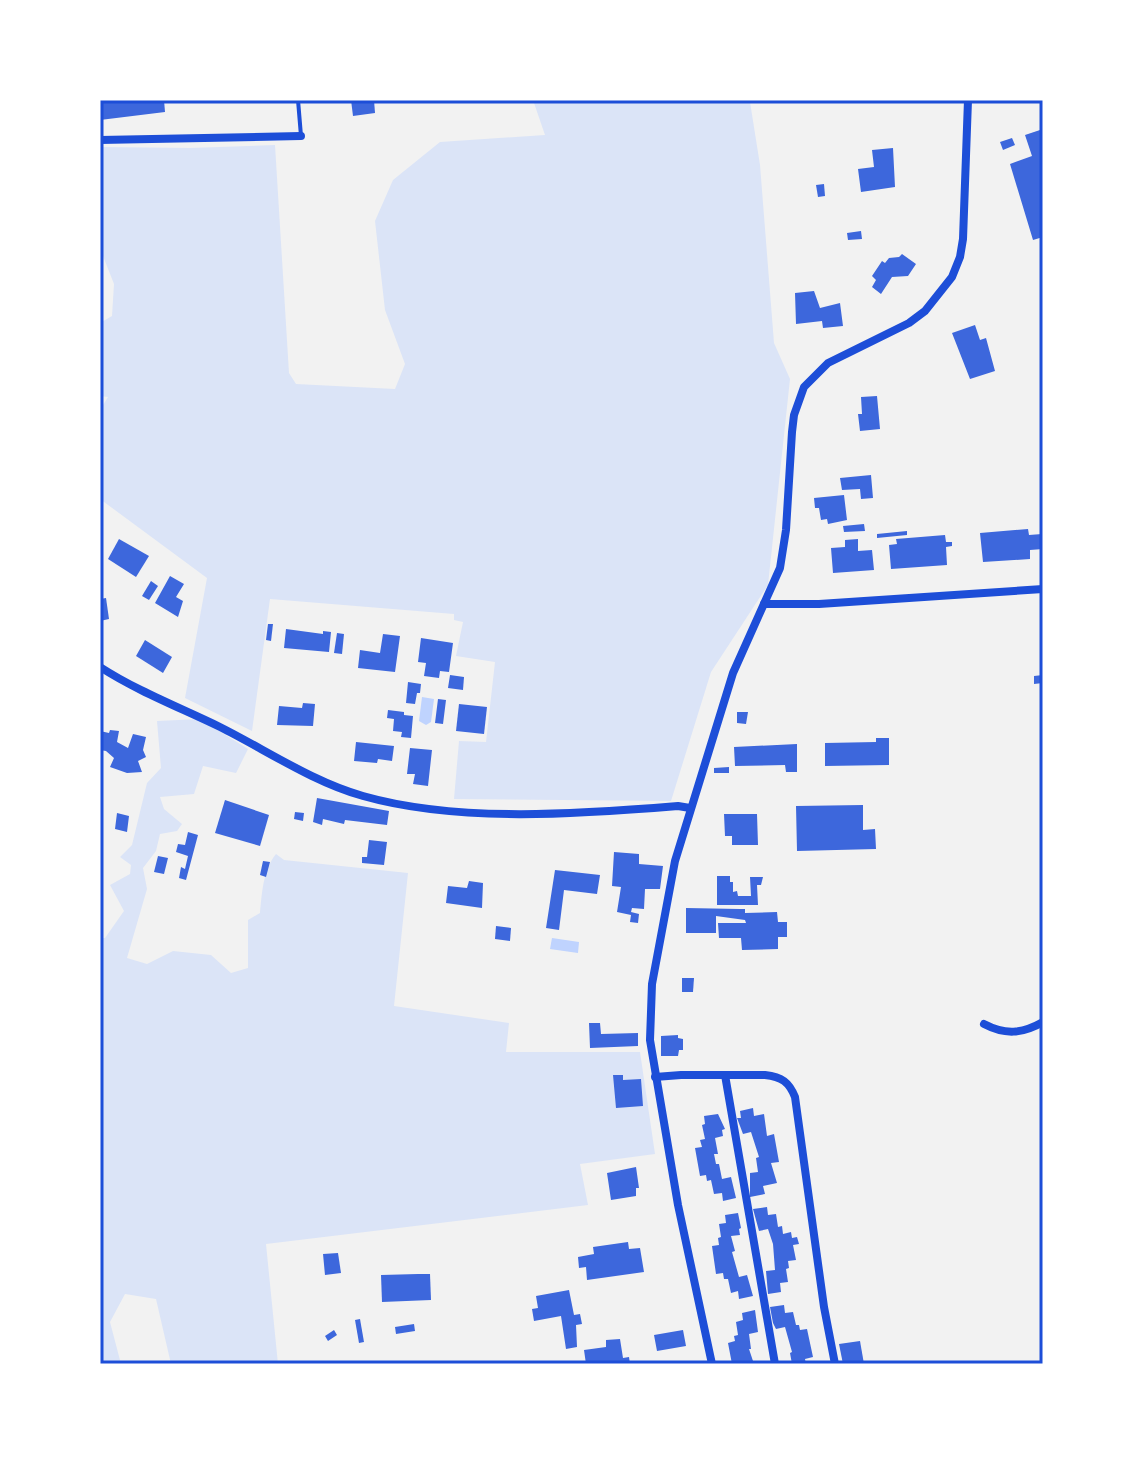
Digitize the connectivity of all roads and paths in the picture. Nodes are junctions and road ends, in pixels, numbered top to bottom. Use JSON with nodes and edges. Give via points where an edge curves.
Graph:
{"nodes":[{"id":1,"x":298,"y":100,"type":"edge"},
{"id":2,"x":968,"y":100,"type":"edge"},
{"id":3,"x":301,"y":136,"type":"joint"},
{"id":4,"x":100,"y":140,"type":"edge"},
{"id":5,"x":1043,"y":589,"type":"edge"},
{"id":6,"x":764,"y":604,"type":"junction"},
{"id":7,"x":100,"y":667,"type":"edge"},
{"id":8,"x":690,"y":808,"type":"junction"},
{"id":9,"x":1043,"y":1022,"type":"edge"},
{"id":10,"x":984,"y":1024,"type":"dead end"},
{"id":11,"x":725,"y":1075,"type":"junction"},
{"id":12,"x":655,"y":1077,"type":"junction"},
{"id":13,"x":712,"y":1364,"type":"edge"},
{"id":14,"x":775,"y":1364,"type":"edge"},
{"id":15,"x":835,"y":1364,"type":"edge"}],
"edges":[{"from":1,"to":3,"type":"lane"},
{"from":2,"to":6,"type":"street","via":[[967,200],[960,257],[952,277],[909,323],[828,363],[804,387],[794,415],[783,556]]},
{"from":3,"to":4,"type":"street"},
{"from":5,"to":6,"type":"street"},
{"from":6,"to":8,"type":"street","via":[[733,673]]},
{"from":7,"to":8,"type":"street","via":[[362,796],[420,807],[513,813]]},
{"from":8,"to":12,"type":"street","via":[[652,984]]},
{"from":9,"to":10,"type":"street","via":[[1009,1033]]},
{"from":11,"to":12,"type":"street"},
{"from":11,"to":14,"type":"street"},
{"from":11,"to":15,"type":"street","via":[[777,1077],[786,1081],[795,1097]]},
{"from":12,"to":13,"type":"street"}]}
